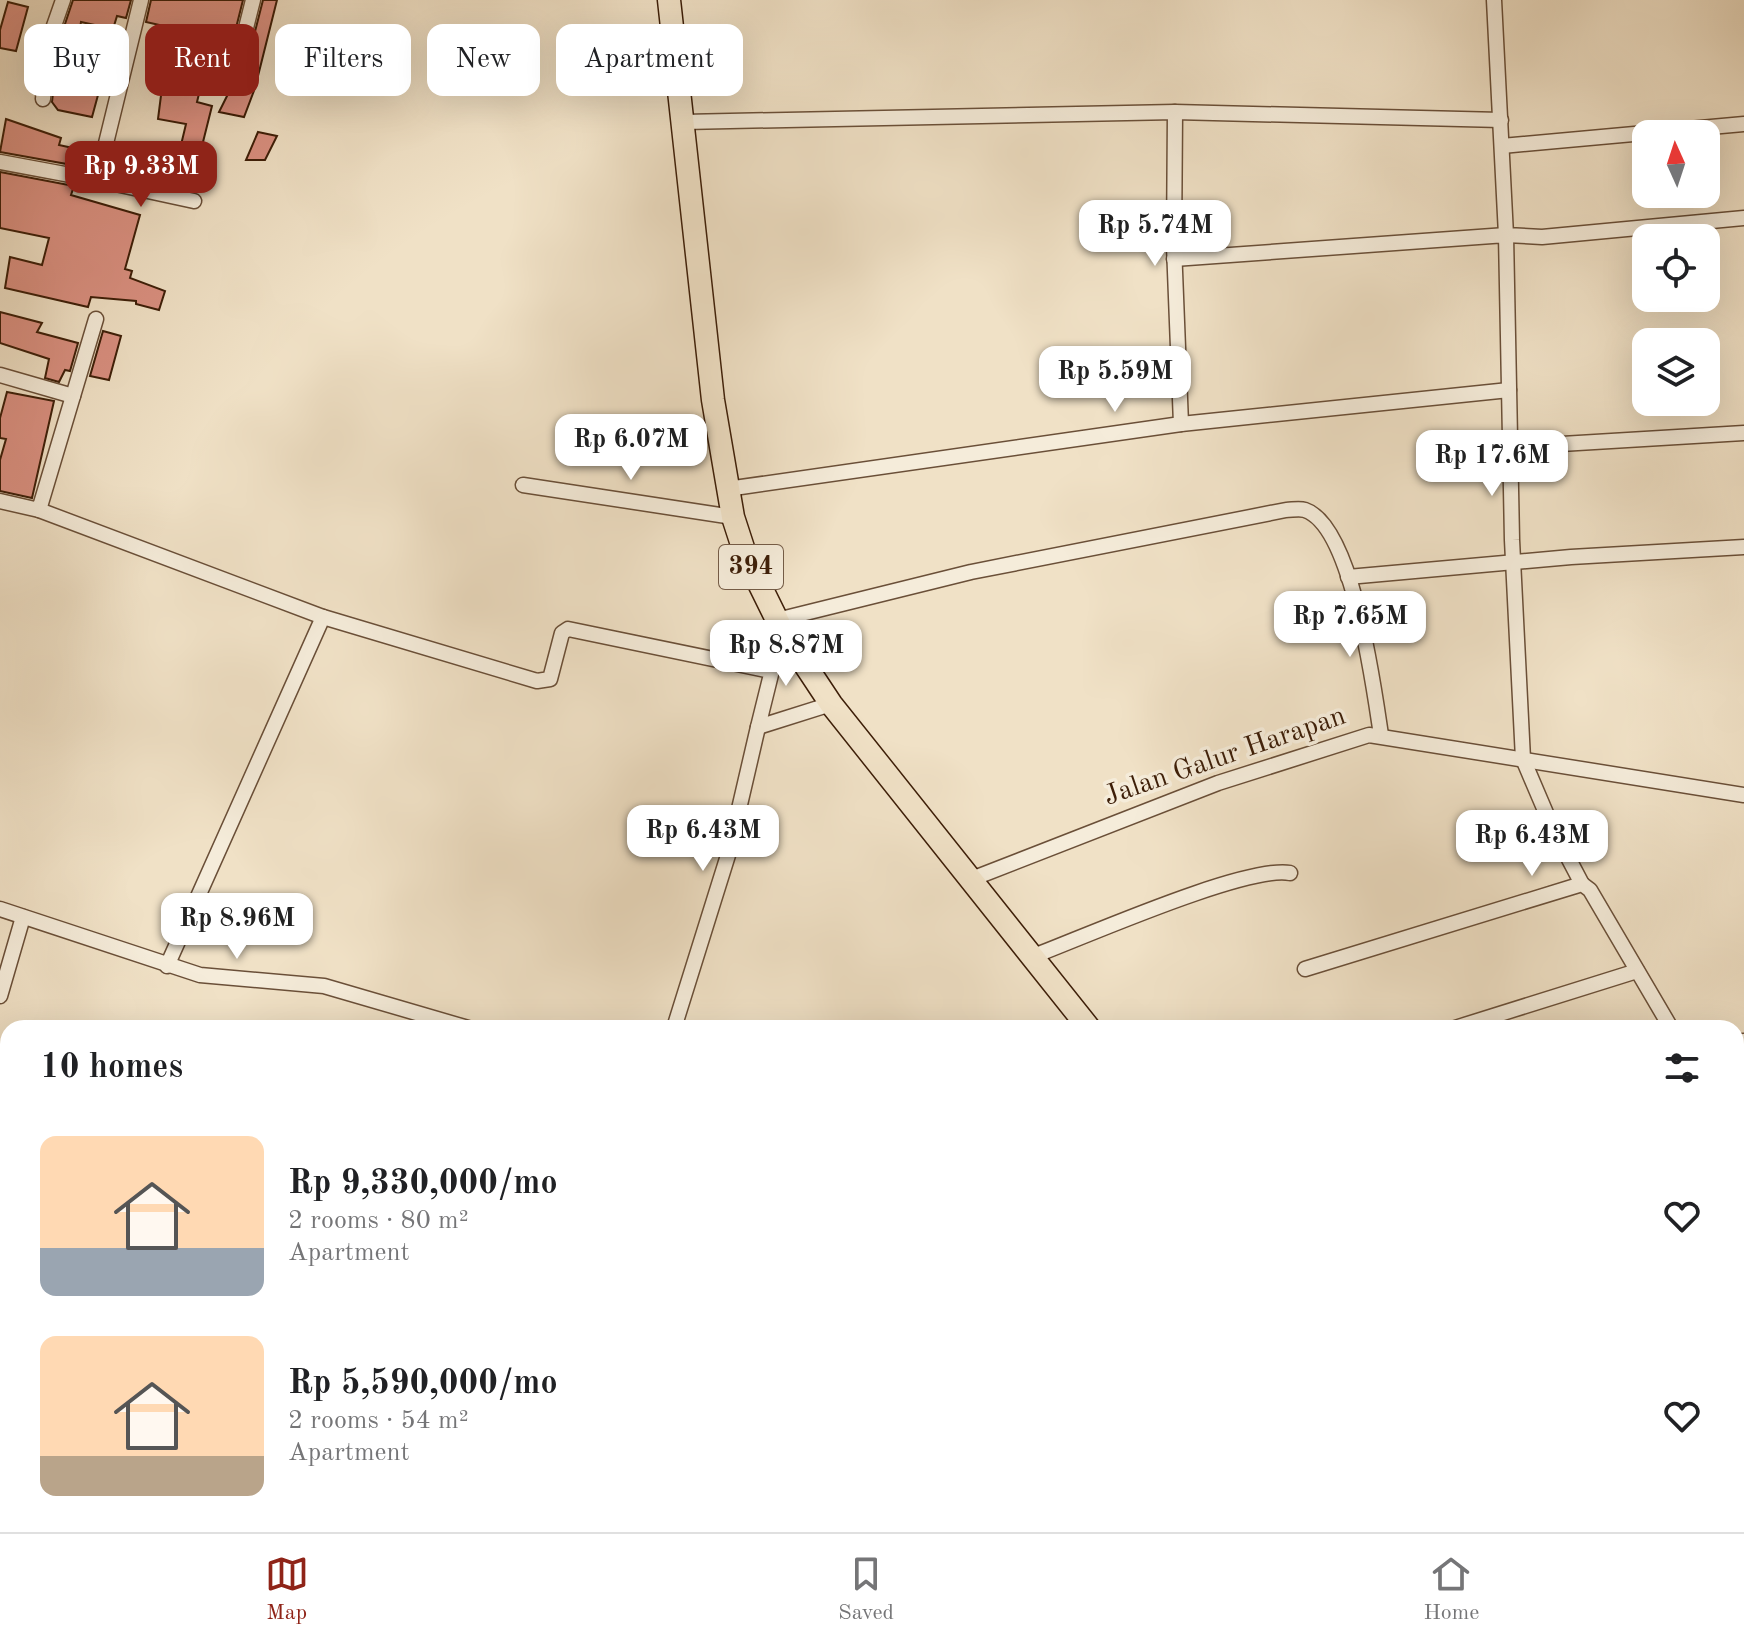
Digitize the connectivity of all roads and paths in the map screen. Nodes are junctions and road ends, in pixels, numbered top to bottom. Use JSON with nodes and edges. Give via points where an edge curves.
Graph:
{"nodes":[{"id":1,"x":63,"y":0,"type":"edge"},
{"id":2,"x":141,"y":0,"type":"edge"},
{"id":3,"x":253,"y":0,"type":"edge"},
{"id":4,"x":669,"y":0,"type":"edge"},
{"id":5,"x":1494,"y":0,"type":"edge"},
{"id":6,"x":247,"y":24,"type":"edge"},
{"id":7,"x":43,"y":99,"type":"dead end"},
{"id":8,"x":1175,"y":112,"type":"junction"},
{"id":9,"x":1501,"y":120,"type":"junction"},
{"id":10,"x":684,"y":122,"type":"junction"},
{"id":11,"x":1744,"y":124,"type":"edge"},
{"id":12,"x":1502,"y":146,"type":"junction"},
{"id":13,"x":0,"y":162,"type":"edge"},
{"id":14,"x":97,"y":180,"type":"junction"},
{"id":15,"x":194,"y":201,"type":"dead end"},
{"id":16,"x":1744,"y":218,"type":"edge"},
{"id":17,"x":1506,"y":235,"type":"junction"},
{"id":18,"x":1174,"y":259,"type":"junction"},
{"id":19,"x":96,"y":319,"type":"dead end"},
{"id":20,"x":0,"y":375,"type":"edge"},
{"id":21,"x":1509,"y":390,"type":"junction"},
{"id":22,"x":73,"y":396,"type":"junction"},
{"id":23,"x":1181,"y":424,"type":"junction"},
{"id":24,"x":1744,"y":433,"type":"edge"},
{"id":25,"x":1510,"y":447,"type":"junction"},
{"id":26,"x":523,"y":485,"type":"dead end"},
{"id":27,"x":727,"y":489,"type":"junction"},
{"id":28,"x":0,"y":501,"type":"edge"},
{"id":29,"x":39,"y":510,"type":"junction"},
{"id":30,"x":733,"y":517,"type":"junction"},
{"id":31,"x":1744,"y":547,"type":"edge"},
{"id":32,"x":1513,"y":563,"type":"junction"},
{"id":33,"x":1348,"y":577,"type":"junction"},
{"id":34,"x":323,"y":617,"type":"junction"},
{"id":35,"x":779,"y":625,"type":"junction"},
{"id":36,"x":771,"y":671,"type":"junction"},
{"id":37,"x":831,"y":704,"type":"junction"},
{"id":38,"x":758,"y":727,"type":"junction"},
{"id":39,"x":1381,"y":735,"type":"junction"},
{"id":40,"x":1523,"y":759,"type":"junction"},
{"id":41,"x":1744,"y":795,"type":"edge"},
{"id":42,"x":1290,"y":873,"type":"dead end"},
{"id":43,"x":969,"y":880,"type":"junction"},
{"id":44,"x":1582,"y":884,"type":"junction"},
{"id":45,"x":0,"y":909,"type":"edge"},
{"id":46,"x":23,"y":917,"type":"junction"},
{"id":47,"x":1031,"y":957,"type":"junction"},
{"id":48,"x":167,"y":966,"type":"junction"},
{"id":49,"x":1305,"y":969,"type":"dead end"},
{"id":50,"x":1637,"y":971,"type":"junction"},
{"id":51,"x":0,"y":996,"type":"edge"},
{"id":52,"x":430,"y":1020,"type":"edge"},
{"id":53,"x":676,"y":1020,"type":"edge"},
{"id":54,"x":1082,"y":1020,"type":"edge"},
{"id":55,"x":1481,"y":1020,"type":"edge"},
{"id":56,"x":1666,"y":1020,"type":"edge"}],
"edges":[{"from":1,"to":7,"type":"street","via":[[48,43]]},
{"from":2,"to":14,"type":"street"},
{"from":3,"to":6,"type":"street"},
{"from":4,"to":10,"type":"main road","number":"394"},
{"from":5,"to":9,"type":"street"},
{"from":8,"to":9,"type":"street"},
{"from":8,"to":10,"type":"street"},
{"from":8,"to":18,"type":"street"},
{"from":9,"to":12,"type":"street"},
{"from":10,"to":27,"type":"main road","number":"394"},
{"from":11,"to":12,"type":"street"},
{"from":12,"to":17,"type":"street"},
{"from":13,"to":14,"type":"street"},
{"from":14,"to":15,"type":"street"},
{"from":16,"to":17,"type":"street","via":[[1542,237]]},
{"from":17,"to":18,"type":"street"},
{"from":17,"to":21,"type":"street"},
{"from":18,"to":23,"type":"street"},
{"from":19,"to":22,"type":"street"},
{"from":20,"to":22,"type":"street"},
{"from":21,"to":23,"type":"street"},
{"from":21,"to":25,"type":"street"},
{"from":22,"to":29,"type":"street"},
{"from":23,"to":27,"type":"street"},
{"from":24,"to":25,"type":"street"},
{"from":25,"to":32,"type":"street"},
{"from":26,"to":30,"type":"street"},
{"from":27,"to":30,"type":"main road","number":"394"},
{"from":28,"to":29,"type":"street"},
{"from":29,"to":34,"type":"street"},
{"from":30,"to":35,"type":"main road","number":"394"},
{"from":31,"to":32,"type":"street"},
{"from":32,"to":33,"type":"street"},
{"from":32,"to":40,"type":"street"},
{"from":33,"to":35,"type":"street","via":[[1322,523],[1297,509],[971,572]]},
{"from":33,"to":39,"type":"street","via":[[1368,653]]},
{"from":34,"to":36,"type":"street","via":[[537,681],[550,679],[562,633],[568,629]]},
{"from":34,"to":48,"type":"street"},
{"from":35,"to":36,"type":"street"},
{"from":35,"to":37,"type":"main road","number":"394"},
{"from":36,"to":38,"type":"street"},
{"from":37,"to":38,"type":"street"},
{"from":37,"to":43,"type":"main road","number":"394"},
{"from":38,"to":53,"type":"street","via":[[729,852]]},
{"from":39,"to":40,"type":"street","name":"Jalan Galur Harapan"},
{"from":39,"to":43,"type":"street","name":"Jalan Galur Harapan","via":[[1350,739],[1218,783]]},
{"from":40,"to":41,"type":"street","name":"Jalan Galur Harapan"},
{"from":40,"to":44,"type":"street"},
{"from":42,"to":47,"type":"street","via":[[1262,874],[1210,890]]},
{"from":43,"to":47,"type":"main road","number":"394"},
{"from":44,"to":49,"type":"street"},
{"from":44,"to":50,"type":"street"},
{"from":45,"to":46,"type":"street"},
{"from":46,"to":48,"type":"street"},
{"from":46,"to":51,"type":"street"},
{"from":47,"to":54,"type":"main road","number":"394"},
{"from":48,"to":52,"type":"street","via":[[221,979],[324,986]]},
{"from":50,"to":55,"type":"street"},
{"from":50,"to":56,"type":"street"}]}
